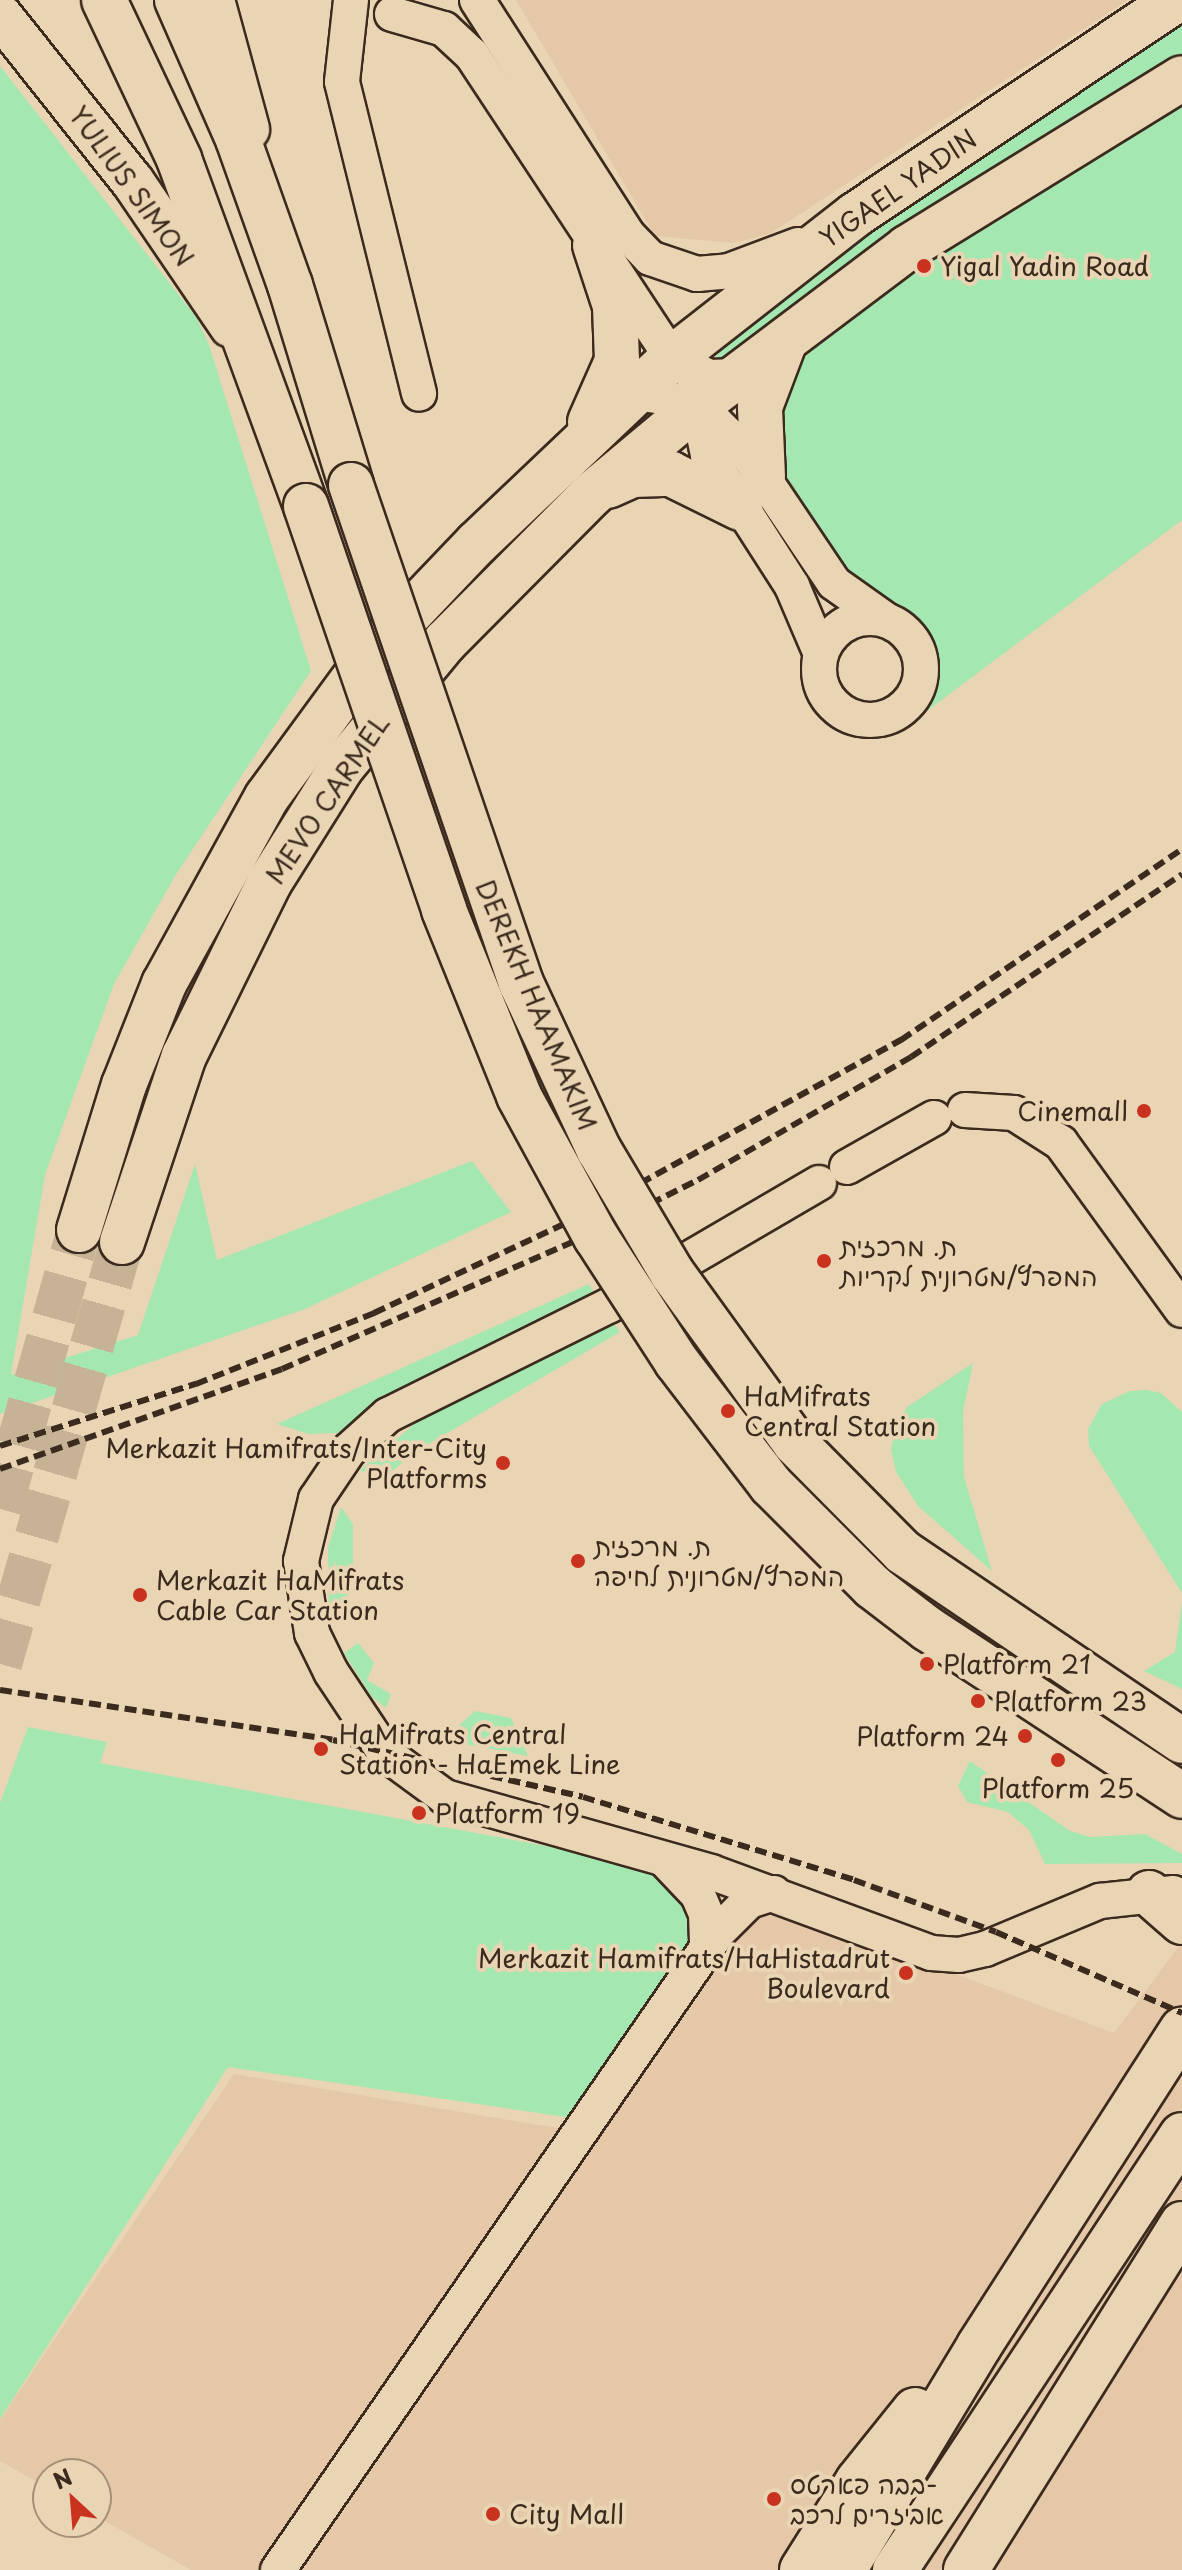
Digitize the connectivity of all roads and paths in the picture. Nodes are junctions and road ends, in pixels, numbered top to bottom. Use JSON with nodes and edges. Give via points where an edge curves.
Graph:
{"nodes":[{"id":1,"x":104,"y":0,"type":"edge"},
{"id":2,"x":177,"y":0,"type":"edge"},
{"id":3,"x":213,"y":0,"type":"edge"},
{"id":4,"x":351,"y":0,"type":"edge"},
{"id":5,"x":428,"y":0,"type":"edge"},
{"id":6,"x":477,"y":0,"type":"edge"},
{"id":7,"x":1176,"y":0,"type":"edge"},
{"id":8,"x":392,"y":14,"type":"junction"},
{"id":9,"x":0,"y":15,"type":"edge"},
{"id":10,"x":1182,"y":78,"type":"edge"},
{"id":11,"x":855,"y":215,"type":"junction"},
{"id":12,"x":595,"y":245,"type":"junction"},
{"id":13,"x":290,"y":285,"type":"junction"},
{"id":14,"x":787,"y":339,"type":"junction"},
{"id":15,"x":254,"y":364,"type":"junction"},
{"id":16,"x":687,"y":379,"type":"junction"},
{"id":17,"x":631,"y":392,"type":"joint"},
{"id":18,"x":419,"y":394,"type":"dead end"},
{"id":19,"x":575,"y":447,"type":"junction"},
{"id":20,"x":751,"y":493,"type":"junction"},
{"id":21,"x":592,"y":494,"type":"junction"},
{"id":22,"x":886,"y":620,"type":"junction"},
{"id":23,"x":821,"y":654,"type":"junction"},
{"id":24,"x":79,"y":1230,"type":"tunnel mouth"},
{"id":25,"x":122,"y":1242,"type":"tunnel mouth"},
{"id":26,"x":1182,"y":1310,"type":"edge"},
{"id":27,"x":1182,"y":1741,"type":"edge"},
{"id":28,"x":1182,"y":1796,"type":"edge"},
{"id":29,"x":656,"y":1856,"type":"junction"},
{"id":30,"x":774,"y":1893,"type":"junction"},
{"id":31,"x":1166,"y":1893,"type":"edge"},
{"id":32,"x":1182,"y":1922,"type":"edge"},
{"id":33,"x":707,"y":1948,"type":"junction"},
{"id":34,"x":1182,"y":2030,"type":"edge"},
{"id":35,"x":1182,"y":2135,"type":"edge"},
{"id":36,"x":1182,"y":2224,"type":"edge"},
{"id":37,"x":979,"y":2346,"type":"junction"},
{"id":38,"x":1001,"y":2404,"type":"junction"},
{"id":39,"x":278,"y":2570,"type":"edge"},
{"id":40,"x":802,"y":2570,"type":"edge"},
{"id":41,"x":844,"y":2570,"type":"edge"},
{"id":42,"x":895,"y":2570,"type":"edge"},
{"id":43,"x":938,"y":2570,"type":"edge"},
{"id":44,"x":966,"y":2570,"type":"edge"}],
"edges":[{"from":1,"to":15,"type":"highway","name":"DEREKH HAAMAKIM","via":[[179,159]]},
{"from":2,"to":13,"type":"highway","name":"DEREKH HAAMAKIM","via":[[238,139]]},
{"from":3,"to":13,"type":"main road"},
{"from":4,"to":8,"type":"street","via":[[366,10]]},
{"from":4,"to":18,"type":"street","via":[[342,82]]},
{"from":5,"to":8,"type":"street"},
{"from":6,"to":11,"type":"street","via":[[628,235],[650,258],[697,274],[729,271],[758,264]]},
{"from":7,"to":11,"type":"highway","name":"YIGAEL YADIN"},
{"from":8,"to":12,"type":"street","via":[[444,29],[472,55]]},
{"from":9,"to":15,"type":"main road","name":"YULIUS SIMON","via":[[133,182]]},
{"from":10,"to":14,"type":"highway","name":"YIGAEL YADIN","via":[[937,228]]},
{"from":11,"to":16,"type":"highway","name":"YIGAEL YADIN","via":[[722,318]]},
{"from":12,"to":16,"type":"street"},
{"from":12,"to":19,"type":"highway","via":[[615,306],[617,361]]},
{"from":13,"to":27,"type":"highway","name":"DEREKH HAAMAKIM","bridge":true,"via":[[351,485],[521,983],[599,1150],[672,1273],[795,1443],[903,1552]]},
{"from":14,"to":16,"type":"highway","name":"YIGAEL YADIN","via":[[737,376]]},
{"from":14,"to":20,"type":"highway","via":[[760,407]]},
{"from":15,"to":28,"type":"highway","name":"DEREKH HAAMAKIM","bridge":true,"via":[[444,910],[519,1096],[596,1237],[668,1349],[771,1485],[873,1587]]},
{"from":16,"to":17,"type":"highway","name":"YIGAEL YADIN"},
{"from":16,"to":20,"type":"street","via":[[734,439]]},
{"from":16,"to":21,"type":"highway","name":"MEVO CARMEL"},
{"from":17,"to":19,"type":"highway","name":"MEVO CARMEL"},
{"from":19,"to":24,"type":"highway","name":"MEVO CARMEL","via":[[374,651],[267,797],[164,984],[124,1085]]},
{"from":20,"to":21,"type":"highway","via":[[671,474],[633,475]]},
{"from":20,"to":22,"type":"street","via":[[834,583]]},
{"from":20,"to":23,"type":"street"},
{"from":21,"to":25,"type":"highway","name":"MEVO CARMEL","via":[[410,681],[306,821],[206,1004],[168,1099]]},
{"from":22,"to":23,"type":"street","via":[[851,622],[835,631]]},
{"from":22,"to":23,"type":"street","via":[[910,637],[921,665],[915,694],[892,714],[858,718],[833,703],[820,677]]},
{"from":26,"to":29,"type":"street","via":[[1061,1143],[1014,1113],[950,1114],[833,1175],[610,1305],[388,1415],[331,1473],[306,1529],[303,1596],[312,1633],[364,1728],[395,1764],[432,1790],[473,1808]]},
{"from":29,"to":30,"type":"street"},
{"from":29,"to":33,"type":"street","via":[[678,1870],[698,1895],[706,1914]]},
{"from":30,"to":31,"type":"street","via":[[931,1953],[959,1955],[985,1949],[1068,1910]]},
{"from":30,"to":33,"type":"street","via":[[742,1906]]},
{"from":31,"to":32,"type":"highway"},
{"from":33,"to":39,"type":"street"},
{"from":34,"to":37,"type":"highway"},
{"from":35,"to":38,"type":"highway"},
{"from":36,"to":44,"type":"highway"},
{"from":37,"to":40,"type":"highway","via":[[899,2426]]},
{"from":37,"to":41,"type":"highway"},
{"from":38,"to":42,"type":"highway"},
{"from":38,"to":43,"type":"highway","via":[[973,2505]]}]}
